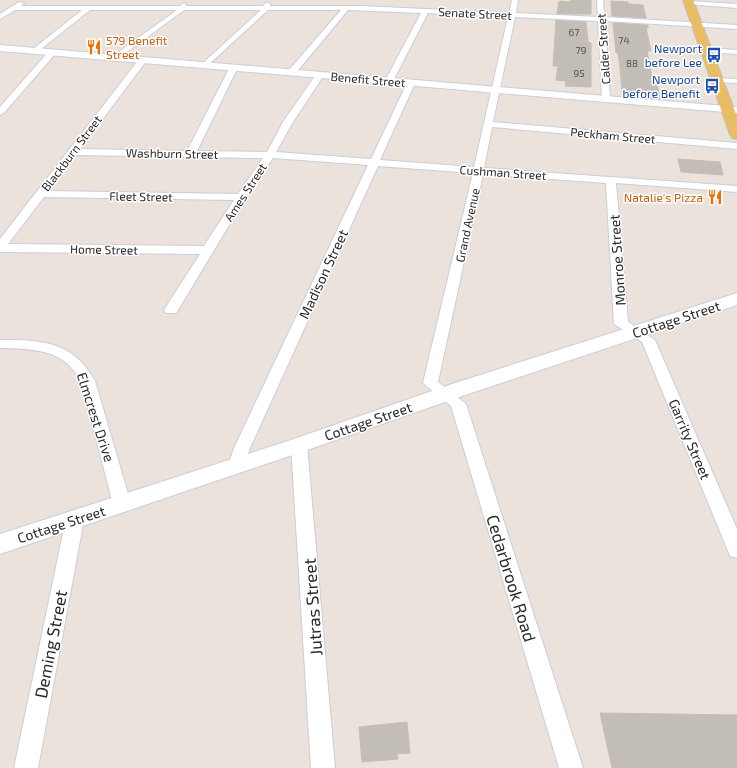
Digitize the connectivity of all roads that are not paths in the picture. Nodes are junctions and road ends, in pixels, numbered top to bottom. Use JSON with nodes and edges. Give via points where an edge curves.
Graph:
{"nodes":[{"id":1,"x":25,"y":0,"type":"edge"},
{"id":2,"x":106,"y":0,"type":"edge"},
{"id":3,"x":186,"y":0,"type":"edge"},
{"id":4,"x":396,"y":0,"type":"edge"},
{"id":5,"x":515,"y":0,"type":"edge"},
{"id":6,"x":600,"y":0,"type":"edge"},
{"id":7,"x":688,"y":2,"type":"edge"},
{"id":8,"x":267,"y":4,"type":"edge"},
{"id":9,"x":737,"y":6,"type":"edge"},
{"id":10,"x":13,"y":8,"type":"junction"},
{"id":11,"x":88,"y":8,"type":"junction"},
{"id":12,"x":101,"y":8,"type":"junction"},
{"id":13,"x":183,"y":8,"type":"junction"},
{"id":14,"x":346,"y":8,"type":"junction"},
{"id":15,"x":399,"y":9,"type":"junction"},
{"id":16,"x":426,"y":10,"type":"junction"},
{"id":17,"x":512,"y":14,"type":"junction"},
{"id":18,"x":0,"y":17,"type":"edge"},
{"id":19,"x":600,"y":19,"type":"junction"},
{"id":20,"x":696,"y":24,"type":"junction"},
{"id":21,"x":737,"y":27,"type":"edge"},
{"id":22,"x":0,"y":48,"type":"edge"},
{"id":23,"x":707,"y":50,"type":"junction"},
{"id":24,"x":36,"y":51,"type":"junction"},
{"id":25,"x":53,"y":52,"type":"junction"},
{"id":26,"x":737,"y":52,"type":"edge"},
{"id":27,"x":116,"y":58,"type":"junction"},
{"id":28,"x":143,"y":60,"type":"junction"},
{"id":29,"x":206,"y":65,"type":"junction"},
{"id":30,"x":234,"y":67,"type":"junction"},
{"id":31,"x":292,"y":72,"type":"junction"},
{"id":32,"x":320,"y":75,"type":"junction"},
{"id":33,"x":717,"y":80,"type":"junction"},
{"id":34,"x":389,"y":81,"type":"junction"},
{"id":35,"x":737,"y":81,"type":"edge"},
{"id":36,"x":411,"y":83,"type":"junction"},
{"id":37,"x":496,"y":90,"type":"junction"},
{"id":38,"x":606,"y":99,"type":"junction"},
{"id":39,"x":732,"y":110,"type":"edge"},
{"id":40,"x":0,"y":112,"type":"edge"},
{"id":41,"x":488,"y":124,"type":"junction"},
{"id":42,"x":737,"y":135,"type":"edge"},
{"id":43,"x":737,"y":146,"type":"edge"},
{"id":44,"x":73,"y":152,"type":"junction"},
{"id":45,"x":191,"y":153,"type":"junction"},
{"id":46,"x":270,"y":155,"type":"junction"},
{"id":47,"x":374,"y":163,"type":"junction"},
{"id":48,"x":479,"y":170,"type":"junction"},
{"id":49,"x":611,"y":180,"type":"junction"},
{"id":50,"x":737,"y":189,"type":"edge"},
{"id":51,"x":41,"y":194,"type":"junction"},
{"id":52,"x":241,"y":197,"type":"junction"},
{"id":53,"x":0,"y":247,"type":"edge"},
{"id":54,"x":208,"y":250,"type":"junction"},
{"id":55,"x":737,"y":299,"type":"edge"},
{"id":56,"x":171,"y":310,"type":"dead end"},
{"id":57,"x":635,"y":333,"type":"junction"},
{"id":58,"x":0,"y":344,"type":"edge"},
{"id":59,"x":445,"y":395,"type":"junction"},
{"id":60,"x":299,"y":445,"type":"junction"},
{"id":61,"x":236,"y":466,"type":"junction"},
{"id":62,"x":122,"y":504,"type":"junction"},
{"id":63,"x":75,"y":519,"type":"junction"},
{"id":64,"x":0,"y":544,"type":"edge"},
{"id":65,"x":737,"y":551,"type":"edge"},
{"id":66,"x":26,"y":768,"type":"edge"},
{"id":67,"x":323,"y":768,"type":"edge"},
{"id":68,"x":571,"y":768,"type":"edge"}],
"edges":[{"from":1,"to":10,"type":"street"},
{"from":2,"to":12,"type":"street"},
{"from":3,"to":13,"type":"street"},
{"from":4,"to":15,"type":"street"},
{"from":5,"to":17,"type":"street","name":"Grand Avenue"},
{"from":6,"to":19,"type":"street","name":"Calder Street"},
{"from":7,"to":9,"type":"street"},
{"from":7,"to":20,"type":"main road"},
{"from":8,"to":13,"type":"street","name":"Senate Street"},
{"from":8,"to":14,"type":"street","name":"Senate Street"},
{"from":8,"to":29,"type":"street"},
{"from":10,"to":11,"type":"street","name":"Senate Street"},
{"from":10,"to":18,"type":"street"},
{"from":11,"to":12,"type":"street","name":"Senate Street"},
{"from":11,"to":24,"type":"street"},
{"from":12,"to":13,"type":"street","name":"Senate Street"},
{"from":13,"to":27,"type":"street"},
{"from":14,"to":15,"type":"street","name":"Senate Street"},
{"from":14,"to":31,"type":"street"},
{"from":15,"to":16,"type":"street","name":"Senate Street"},
{"from":16,"to":17,"type":"street","name":"Senate Street"},
{"from":16,"to":34,"type":"street"},
{"from":17,"to":19,"type":"street","name":"Senate Street"},
{"from":17,"to":37,"type":"street","name":"Grand Avenue"},
{"from":19,"to":20,"type":"street","name":"Senate Street"},
{"from":19,"to":38,"type":"street","name":"Calder Street"},
{"from":20,"to":21,"type":"street","name":"Senate Street"},
{"from":20,"to":23,"type":"main road"},
{"from":22,"to":24,"type":"street","name":"Benefit Street"},
{"from":23,"to":26,"type":"street"},
{"from":23,"to":33,"type":"main road"},
{"from":24,"to":25,"type":"street","name":"Benefit Street"},
{"from":25,"to":27,"type":"street","name":"Benefit Street"},
{"from":25,"to":40,"type":"street"},
{"from":27,"to":28,"type":"street","name":"Benefit Street"},
{"from":28,"to":29,"type":"street","name":"Benefit Street"},
{"from":28,"to":44,"type":"street","name":"Blackburn Street"},
{"from":29,"to":30,"type":"street","name":"Benefit Street"},
{"from":30,"to":31,"type":"street","name":"Benefit Street"},
{"from":30,"to":45,"type":"street"},
{"from":31,"to":32,"type":"street","name":"Benefit Street"},
{"from":32,"to":34,"type":"street","name":"Benefit Street"},
{"from":32,"to":46,"type":"street","name":"Ames Street","via":[[288,122]]},
{"from":33,"to":35,"type":"street"},
{"from":33,"to":39,"type":"main road"},
{"from":34,"to":36,"type":"street","name":"Benefit Street"},
{"from":36,"to":37,"type":"street","name":"Benefit Street"},
{"from":36,"to":47,"type":"street","name":"Madison Street"},
{"from":37,"to":38,"type":"street","name":"Benefit Street"},
{"from":37,"to":41,"type":"street","name":"Grand Avenue"},
{"from":38,"to":39,"type":"street","name":"Benefit Street"},
{"from":39,"to":42,"type":"main road"},
{"from":41,"to":43,"type":"street","name":"Peckham Street"},
{"from":41,"to":48,"type":"street","name":"Grand Avenue"},
{"from":44,"to":45,"type":"street","name":"Washburn Street"},
{"from":44,"to":51,"type":"street","name":"Blackburn Street"},
{"from":45,"to":46,"type":"street","name":"Washburn Street"},
{"from":46,"to":47,"type":"street","name":"Cushman Street"},
{"from":46,"to":52,"type":"street","name":"Ames Street"},
{"from":47,"to":48,"type":"street","name":"Cushman Street"},
{"from":47,"to":61,"type":"street","name":"Madison Street","via":[[242,448]]},
{"from":48,"to":49,"type":"street","name":"Cushman Street"},
{"from":48,"to":59,"type":"street","name":"Grand Avenue","via":[[430,383]]},
{"from":49,"to":50,"type":"street","name":"Cushman Street"},
{"from":49,"to":57,"type":"street","name":"Monroe Street","via":[[621,324]]},
{"from":51,"to":52,"type":"street","name":"Fleet Street"},
{"from":51,"to":53,"type":"street","name":"Blackburn Street"},
{"from":52,"to":54,"type":"street","name":"Ames Street"},
{"from":53,"to":54,"type":"street","name":"Home Street"},
{"from":54,"to":56,"type":"street","name":"Ames Street"},
{"from":55,"to":57,"type":"main road","name":"Cottage Street"},
{"from":57,"to":59,"type":"main road","name":"Cottage Street"},
{"from":57,"to":65,"type":"street","name":"Garrity Street","via":[[648,340]]},
{"from":58,"to":62,"type":"street","name":"Elmcrest Drive","via":[[41,346],[67,355],[77,362],[88,381]]},
{"from":59,"to":60,"type":"main road","name":"Cottage Street"},
{"from":59,"to":68,"type":"street","name":"Cedarbrook Road","via":[[458,404]]},
{"from":60,"to":61,"type":"main road","name":"Cottage Street"},
{"from":60,"to":67,"type":"street","name":"Jutras Street"},
{"from":61,"to":62,"type":"main road","name":"Cottage Street"},
{"from":62,"to":63,"type":"main road","name":"Cottage Street"},
{"from":63,"to":64,"type":"main road","name":"Cottage Street"},
{"from":63,"to":66,"type":"street","name":"Deming Street"}]}
